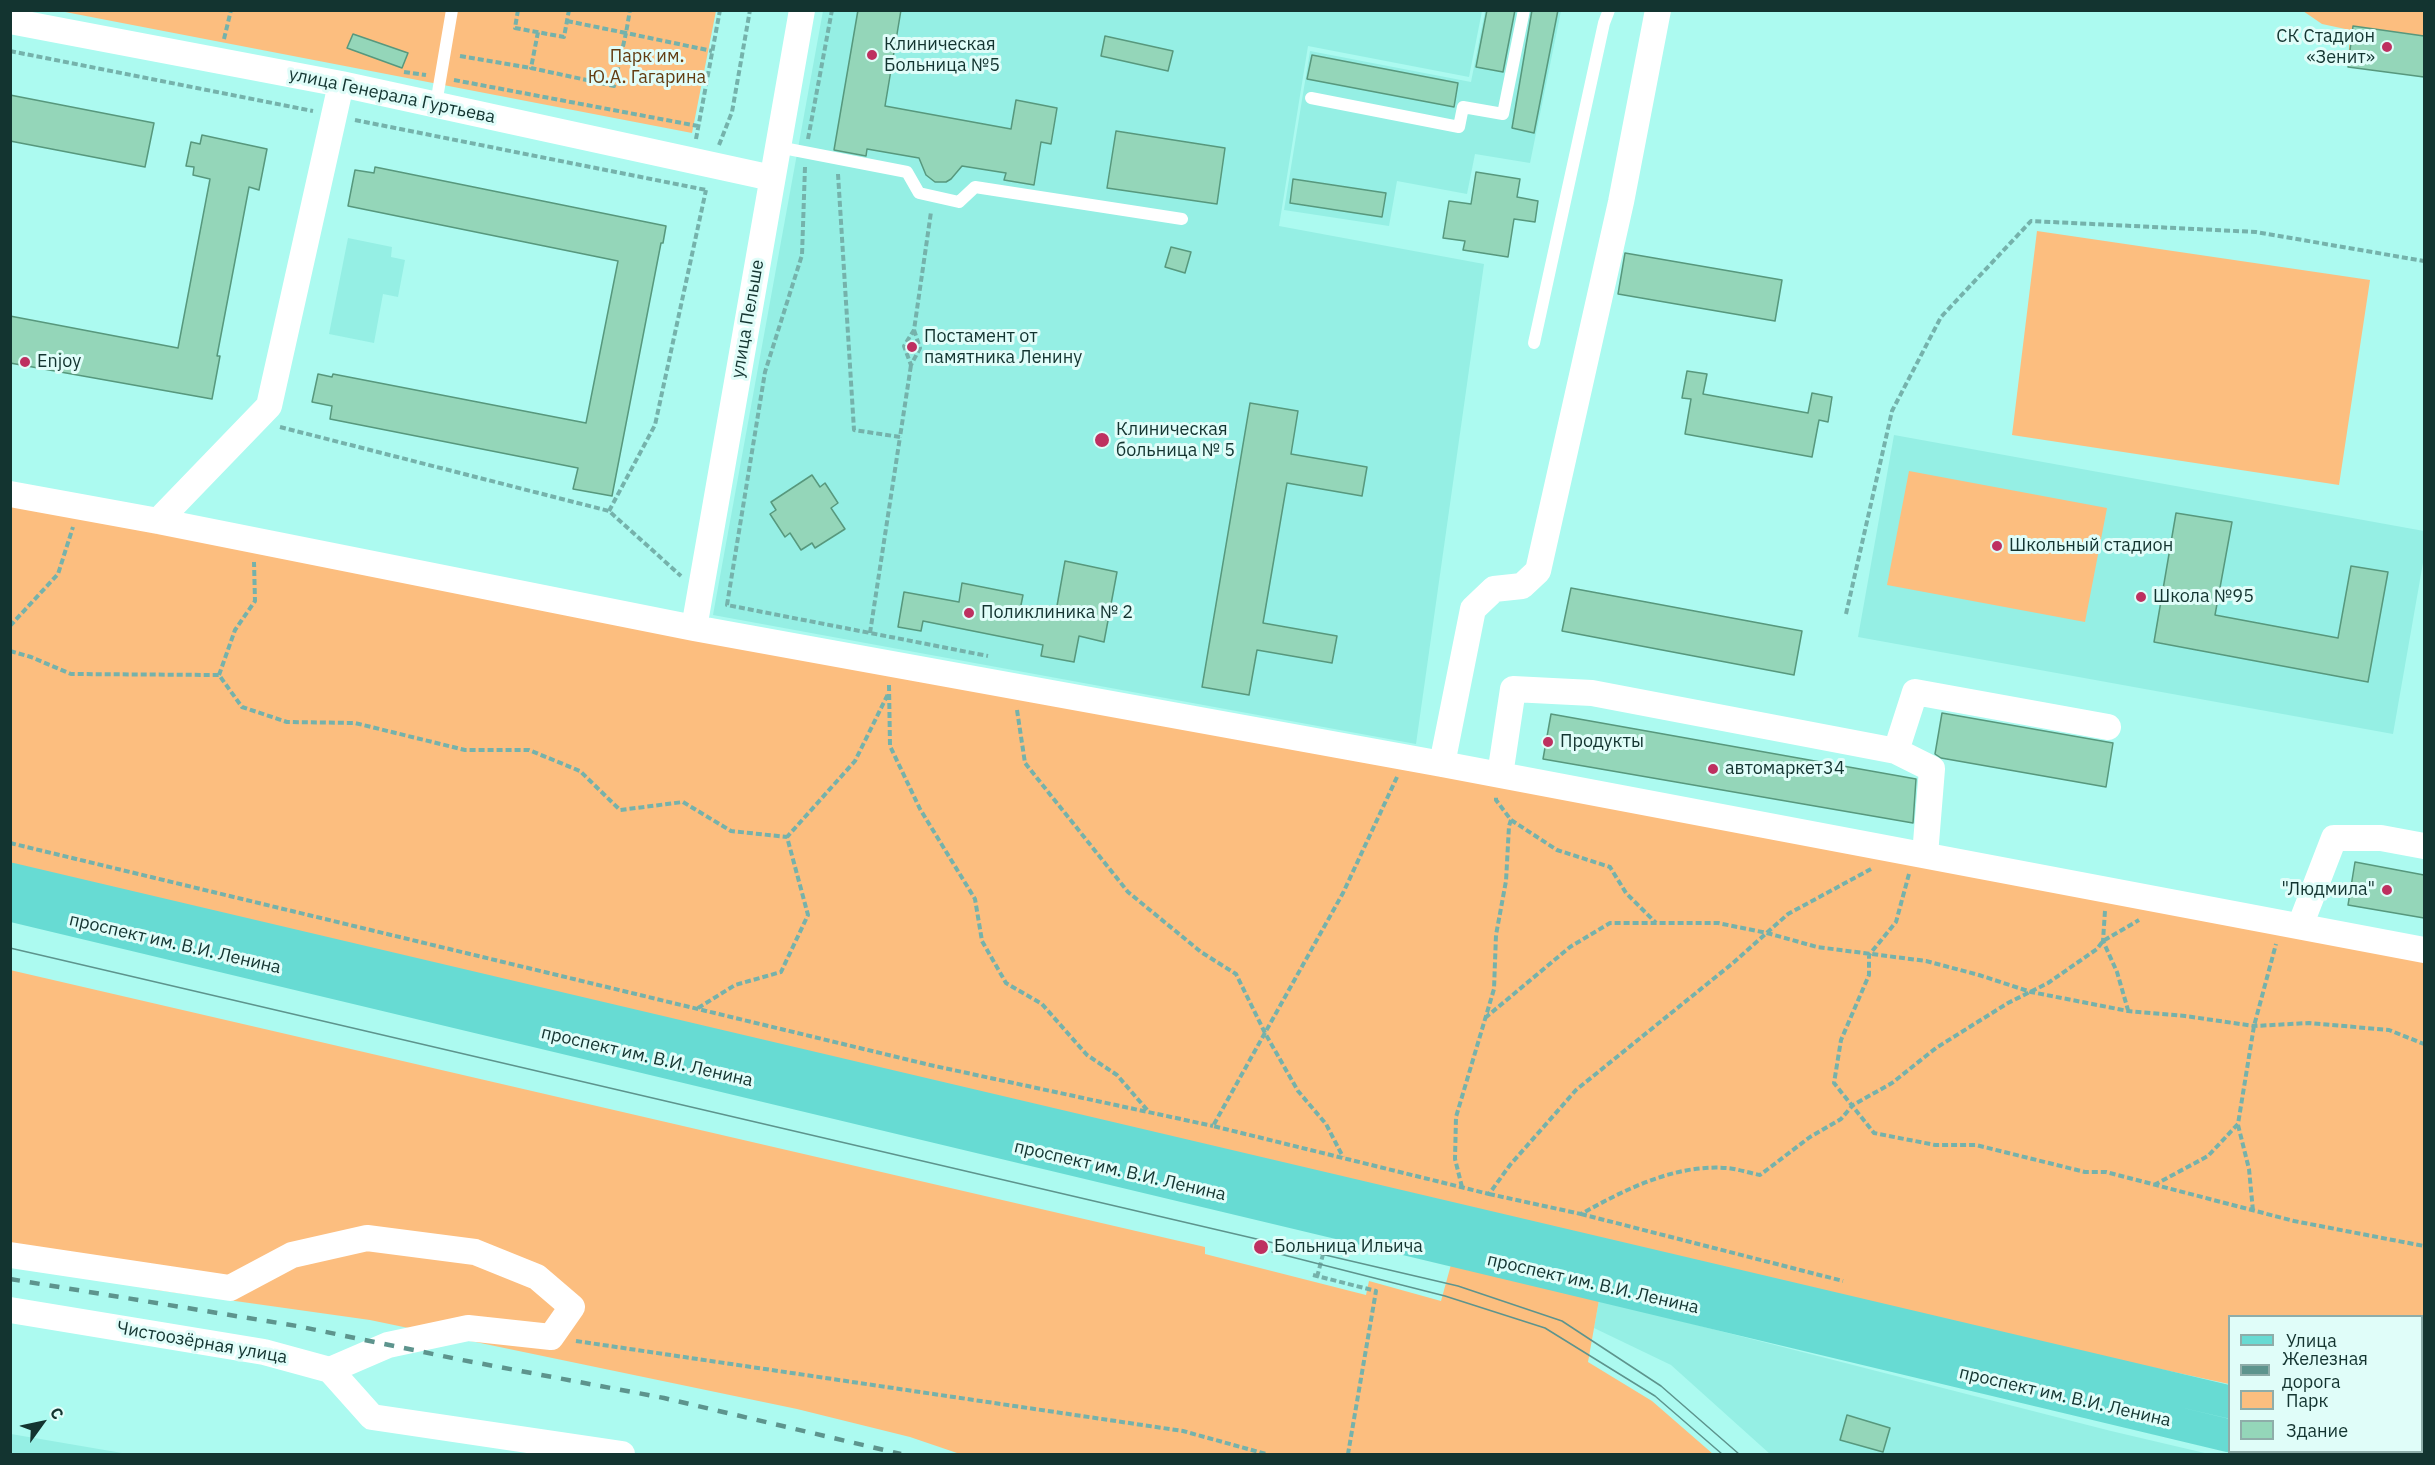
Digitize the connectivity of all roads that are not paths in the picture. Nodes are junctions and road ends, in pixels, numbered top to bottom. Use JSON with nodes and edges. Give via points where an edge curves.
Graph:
{"nodes":[{"id":1,"x":452,"y":10,"type":"edge"},
{"id":2,"x":802,"y":10,"type":"edge"},
{"id":3,"x":1524,"y":10,"type":"edge"},
{"id":4,"x":1609,"y":10,"type":"edge"},
{"id":5,"x":1658,"y":10,"type":"edge"},
{"id":6,"x":10,"y":21,"type":"edge"},
{"id":7,"x":341,"y":84,"type":"junction"},
{"id":8,"x":1311,"y":98,"type":"dead end"},
{"id":9,"x":436,"y":104,"type":"junction"},
{"id":10,"x":778,"y":147,"type":"junction"},
{"id":11,"x":772,"y":178,"type":"junction"},
{"id":12,"x":1182,"y":219,"type":"dead end"},
{"id":13,"x":1534,"y":343,"type":"dead end"},
{"id":14,"x":10,"y":494,"type":"edge"},
{"id":15,"x":158,"y":521,"type":"junction"},
{"id":16,"x":694,"y":628,"type":"junction"},
{"id":17,"x":2108,"y":727,"type":"dead end"},
{"id":18,"x":1896,"y":751,"type":"junction"},
{"id":19,"x":1442,"y":764,"type":"junction"},
{"id":20,"x":1500,"y":775,"type":"junction"},
{"id":21,"x":2424,"y":846,"type":"edge"},
{"id":22,"x":1916,"y":854,"type":"junction"},
{"id":23,"x":10,"y":879,"type":"edge"},
{"id":24,"x":10,"y":905,"type":"edge"},
{"id":25,"x":2291,"y":924,"type":"junction"},
{"id":26,"x":2424,"y":950,"type":"edge"},
{"id":27,"x":10,"y":1254,"type":"edge"},
{"id":28,"x":10,"y":1310,"type":"edge"},
{"id":29,"x":330,"y":1370,"type":"junction"},
{"id":30,"x":2228,"y":1402,"type":"edge"},
{"id":31,"x":2228,"y":1436,"type":"edge"},
{"id":32,"x":622,"y":1455,"type":"edge"}],
"edges":[{"from":1,"to":9,"type":"lane"},
{"from":2,"to":10,"type":"street","name":"улица Пельше"},
{"from":3,"to":8,"type":"lane","via":[[1503,114],[1463,107],[1459,127]]},
{"from":4,"to":13,"type":"lane"},
{"from":5,"to":19,"type":"street","via":[[1621,202],[1538,571],[1522,586],[1494,589],[1473,609]]},
{"from":6,"to":7,"type":"street","name":"улица Генерала Гуртьева"},
{"from":7,"to":9,"type":"street","name":"улица Генерала Гуртьева"},
{"from":7,"to":15,"type":"street","via":[[269,406]]},
{"from":9,"to":11,"type":"street","name":"улица Генерала Гуртьева"},
{"from":10,"to":11,"type":"street","name":"улица Пельше"},
{"from":10,"to":12,"type":"lane","via":[[908,172],[919,194],[958,202],[975,187]]},
{"from":11,"to":16,"type":"street","name":"улица Пельше"},
{"from":14,"to":15,"type":"street"},
{"from":15,"to":16,"type":"street"},
{"from":16,"to":19,"type":"street"},
{"from":17,"to":18,"type":"street","via":[[1916,692]]},
{"from":18,"to":20,"type":"street","via":[[1592,693],[1513,688]]},
{"from":18,"to":22,"type":"street","via":[[1932,769]]},
{"from":19,"to":20,"type":"street"},
{"from":20,"to":22,"type":"street"},
{"from":21,"to":25,"type":"street","via":[[2381,838],[2334,838]]},
{"from":22,"to":25,"type":"street"},
{"from":23,"to":30,"type":"main road","name":"проспект им. В.И. Ленина"},
{"from":24,"to":31,"type":"main road","name":"проспект им. В.И. Ленина"},
{"from":25,"to":26,"type":"street"},
{"from":27,"to":29,"type":"street","via":[[230,1288],[292,1255],[367,1238],[475,1252],[537,1277],[572,1307],[551,1337],[468,1328],[388,1345]]},
{"from":28,"to":29,"type":"street","name":"Чистоозёрная улица","via":[[264,1352]]},
{"from":29,"to":32,"type":"street","via":[[372,1417]]}]}
